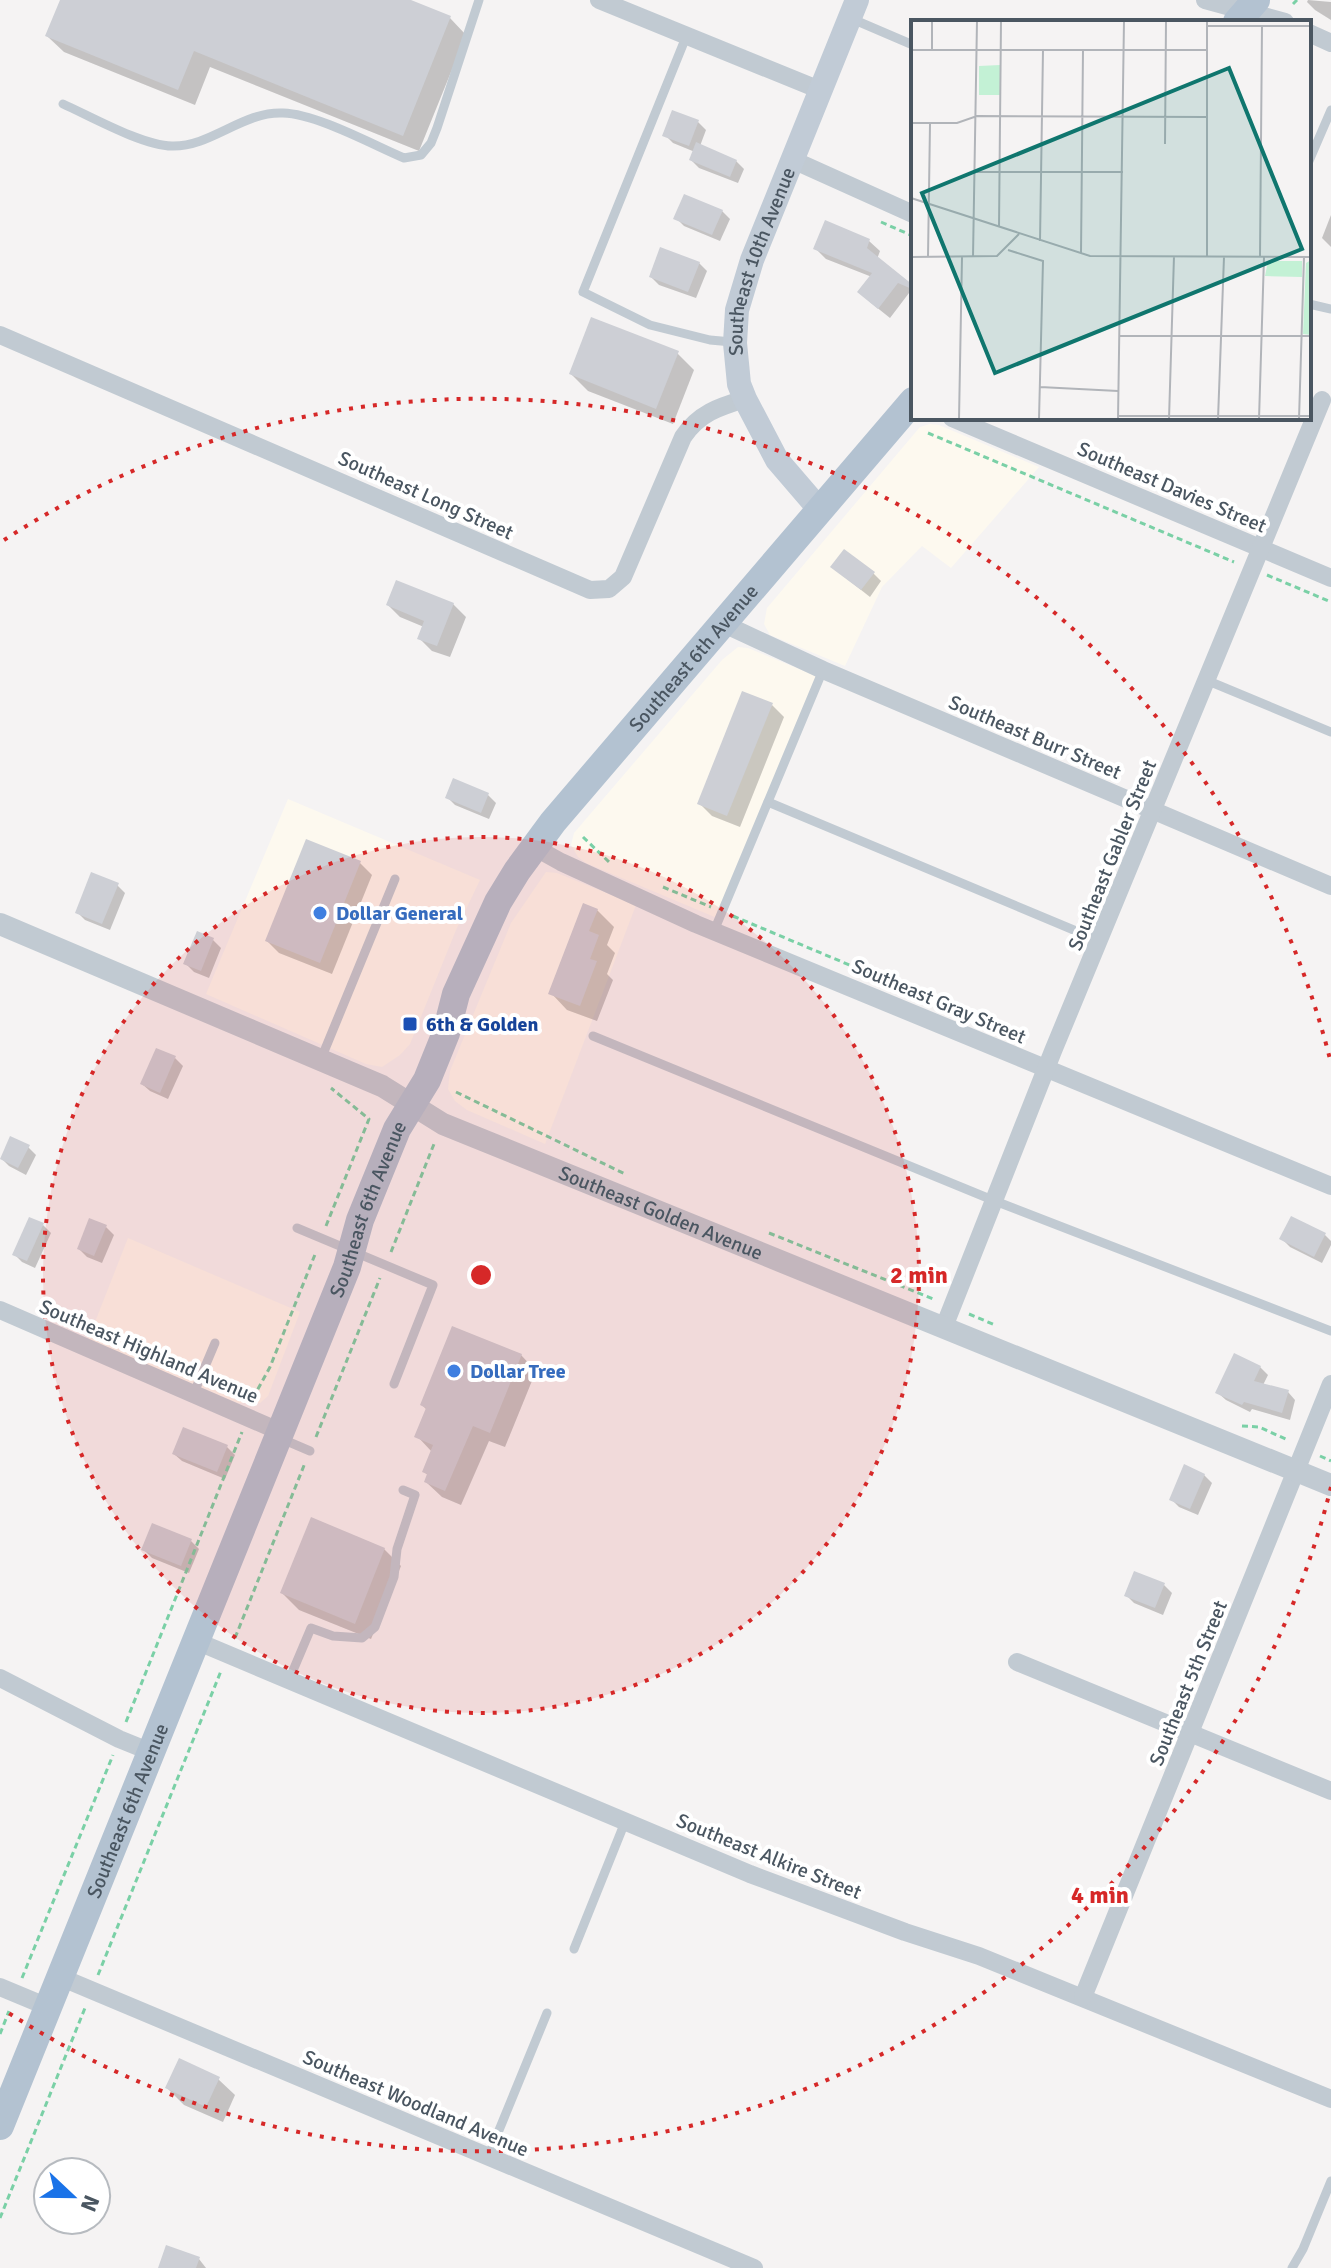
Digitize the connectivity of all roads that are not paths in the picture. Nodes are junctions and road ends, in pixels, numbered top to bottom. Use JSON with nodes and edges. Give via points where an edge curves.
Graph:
{"nodes":[{"id":1,"x":479,"y":0,"type":"edge"},
{"id":2,"x":599,"y":0,"type":"edge"},
{"id":3,"x":1205,"y":0,"type":"edge"},
{"id":4,"x":854,"y":9,"type":"edge"},
{"id":5,"x":1247,"y":11,"type":"edge"},
{"id":6,"x":1278,"y":20,"type":"edge"},
{"id":7,"x":1311,"y":34,"type":"edge"},
{"id":8,"x":686,"y":37,"type":"junction"},
{"id":9,"x":1331,"y":43,"type":"edge"},
{"id":10,"x":911,"y":44,"type":"edge"},
{"id":11,"x":820,"y":90,"type":"junction"},
{"id":12,"x":63,"y":104,"type":"dead end"},
{"id":13,"x":1331,"y":110,"type":"edge"},
{"id":14,"x":1311,"y":156,"type":"edge"},
{"id":15,"x":793,"y":160,"type":"junction"},
{"id":16,"x":911,"y":213,"type":"edge"},
{"id":17,"x":1311,"y":304,"type":"edge"},
{"id":18,"x":1331,"y":309,"type":"edge"},
{"id":19,"x":0,"y":335,"type":"edge"},
{"id":20,"x":735,"y":343,"type":"junction"},
{"id":21,"x":745,"y":399,"type":"junction"},
{"id":22,"x":1321,"y":400,"type":"edge"},
{"id":23,"x":911,"y":403,"type":"edge"},
{"id":24,"x":957,"y":420,"type":"edge"},
{"id":25,"x":820,"y":510,"type":"junction"},
{"id":26,"x":1260,"y":547,"type":"junction"},
{"id":27,"x":1331,"y":578,"type":"edge"},
{"id":28,"x":724,"y":624,"type":"junction"},
{"id":29,"x":823,"y":670,"type":"junction"},
{"id":30,"x":1206,"y":680,"type":"junction"},
{"id":31,"x":1331,"y":732,"type":"edge"},
{"id":32,"x":768,"y":802,"type":"junction"},
{"id":33,"x":1154,"y":812,"type":"junction"},
{"id":34,"x":534,"y":847,"type":"junction"},
{"id":35,"x":395,"y":879,"type":"dead end"},
{"id":36,"x":1331,"y":886,"type":"edge"},
{"id":37,"x":0,"y":924,"type":"edge"},
{"id":38,"x":714,"y":931,"type":"junction"},
{"id":39,"x":1100,"y":941,"type":"junction"},
{"id":40,"x":593,"y":1036,"type":"dead end"},
{"id":41,"x":321,"y":1059,"type":"junction"},
{"id":42,"x":1046,"y":1069,"type":"junction"},
{"id":43,"x":412,"y":1104,"type":"junction"},
{"id":44,"x":1331,"y":1186,"type":"edge"},
{"id":45,"x":995,"y":1201,"type":"junction"},
{"id":46,"x":297,"y":1228,"type":"dead end"},
{"id":47,"x":351,"y":1251,"type":"junction"},
{"id":48,"x":0,"y":1310,"type":"edge"},
{"id":49,"x":948,"y":1317,"type":"junction"},
{"id":50,"x":1331,"y":1331,"type":"edge"},
{"id":51,"x":215,"y":1343,"type":"dead end"},
{"id":52,"x":394,"y":1384,"type":"dead end"},
{"id":53,"x":1331,"y":1384,"type":"edge"},
{"id":54,"x":193,"y":1395,"type":"junction"},
{"id":55,"x":280,"y":1435,"type":"junction"},
{"id":56,"x":310,"y":1451,"type":"road end"},
{"id":57,"x":1297,"y":1471,"type":"junction"},
{"id":58,"x":1331,"y":1485,"type":"edge"},
{"id":59,"x":403,"y":1490,"type":"dead end"},
{"id":60,"x":196,"y":1641,"type":"junction"},
{"id":61,"x":1017,"y":1662,"type":"dead end"},
{"id":62,"x":0,"y":1678,"type":"edge"},
{"id":63,"x":289,"y":1680,"type":"junction"},
{"id":64,"x":1192,"y":1733,"type":"junction"},
{"id":65,"x":151,"y":1752,"type":"junction"},
{"id":66,"x":1331,"y":1791,"type":"edge"},
{"id":67,"x":625,"y":1822,"type":"junction"},
{"id":68,"x":574,"y":1949,"type":"dead end"},
{"id":69,"x":60,"y":1977,"type":"junction"},
{"id":70,"x":8,"y":1990,"type":"edge"},
{"id":71,"x":1083,"y":1997,"type":"junction"},
{"id":72,"x":48,"y":2007,"type":"junction"},
{"id":73,"x":547,"y":2013,"type":"dead end"},
{"id":74,"x":1331,"y":2099,"type":"edge"},
{"id":75,"x":0,"y":2126,"type":"edge"},
{"id":76,"x":488,"y":2157,"type":"junction"},
{"id":77,"x":1331,"y":2181,"type":"edge"},
{"id":78,"x":754,"y":2268,"type":"edge"},
{"id":79,"x":1292,"y":2268,"type":"edge"}],
"edges":[{"from":1,"to":12,"type":"lane","via":[[437,128],[421,155],[404,158],[306,116],[286,113],[254,117],[173,147]]},
{"from":2,"to":8,"type":"street"},
{"from":3,"to":5,"type":"street"},
{"from":4,"to":10,"type":"lane"},
{"from":4,"to":11,"type":"main road","name":"Southeast 10th Avenue"},
{"from":5,"to":6,"type":"street"},
{"from":7,"to":9,"type":"street"},
{"from":8,"to":11,"type":"street"},
{"from":8,"to":20,"type":"lane","via":[[583,292],[650,325]]},
{"from":11,"to":15,"type":"main road","name":"Southeast 10th Avenue"},
{"from":13,"to":14,"type":"lane"},
{"from":15,"to":16,"type":"street"},
{"from":15,"to":20,"type":"main road","name":"Southeast 10th Avenue","via":[[744,282]]},
{"from":17,"to":18,"type":"lane"},
{"from":19,"to":21,"type":"street","name":"Southeast Long Street","via":[[590,590],[609,589],[623,577],[690,426],[716,408]]},
{"from":20,"to":21,"type":"main road","name":"Southeast 10th Avenue"},
{"from":21,"to":25,"type":"main road","name":"Southeast 10th Avenue","via":[[777,460]]},
{"from":22,"to":26,"type":"street","name":"Southeast Gabler Street"},
{"from":23,"to":25,"type":"main road","name":"Southeast 6th Avenue"},
{"from":24,"to":26,"type":"street","name":"Southeast Davies Street"},
{"from":25,"to":28,"type":"main road","name":"Southeast 6th Avenue"},
{"from":26,"to":27,"type":"street","name":"Southeast Davies Street"},
{"from":26,"to":30,"type":"street","name":"Southeast Gabler Street"},
{"from":28,"to":29,"type":"street","name":"Southeast Burr Street"},
{"from":28,"to":34,"type":"main road","name":"Southeast 6th Avenue"},
{"from":29,"to":32,"type":"lane"},
{"from":29,"to":33,"type":"street","name":"Southeast Burr Street"},
{"from":30,"to":31,"type":"lane"},
{"from":30,"to":33,"type":"street","name":"Southeast Gabler Street"},
{"from":32,"to":38,"type":"lane"},
{"from":32,"to":39,"type":"lane"},
{"from":33,"to":36,"type":"street","name":"Southeast Burr Street"},
{"from":33,"to":39,"type":"street","name":"Southeast Gabler Street"},
{"from":34,"to":38,"type":"street","name":"Southeast Gray Street"},
{"from":34,"to":43,"type":"main road","name":"Southeast 6th Avenue","via":[[498,902],[456,994],[427,1080]]},
{"from":35,"to":41,"type":"lane"},
{"from":37,"to":41,"type":"street","name":"Southeast Golden Avenue"},
{"from":38,"to":42,"type":"street","name":"Southeast Gray Street"},
{"from":39,"to":42,"type":"street","name":"Southeast Gabler Street"},
{"from":40,"to":45,"type":"lane"},
{"from":41,"to":43,"type":"street","name":"Southeast Golden Avenue"},
{"from":42,"to":44,"type":"street","name":"Southeast Gray Street"},
{"from":42,"to":45,"type":"street","name":"Southeast Gabler Street"},
{"from":43,"to":47,"type":"main road","name":"Southeast 6th Avenue","via":[[397,1129]]},
{"from":43,"to":49,"type":"street","name":"Southeast Golden Avenue","via":[[443,1124]]},
{"from":45,"to":49,"type":"street","name":"Southeast Gabler Street"},
{"from":45,"to":50,"type":"lane"},
{"from":46,"to":47,"type":"lane"},
{"from":47,"to":52,"type":"lane","via":[[433,1285]]},
{"from":47,"to":55,"type":"main road","name":"Southeast 6th Avenue"},
{"from":48,"to":54,"type":"street","name":"Southeast Highland Avenue"},
{"from":49,"to":57,"type":"street","name":"Southeast Golden Avenue"},
{"from":51,"to":54,"type":"lane"},
{"from":53,"to":57,"type":"street","name":"Southeast 5th Street"},
{"from":54,"to":55,"type":"street","name":"Southeast Highland Avenue"},
{"from":55,"to":56,"type":"lane"},
{"from":55,"to":60,"type":"main road","name":"Southeast 6th Avenue"},
{"from":57,"to":58,"type":"street","name":"Southeast Golden Avenue"},
{"from":57,"to":64,"type":"street","name":"Southeast 5th Street"},
{"from":59,"to":63,"type":"lane","via":[[415,1495],[375,1627],[362,1638],[311,1628]]},
{"from":60,"to":63,"type":"street","name":"Southeast Alkire Street"},
{"from":60,"to":65,"type":"main road","name":"Southeast 6th Avenue"},
{"from":61,"to":64,"type":"street"},
{"from":62,"to":65,"type":"street"},
{"from":63,"to":67,"type":"street","name":"Southeast Alkire Street"},
{"from":64,"to":66,"type":"street"},
{"from":64,"to":71,"type":"street","name":"Southeast 5th Street"},
{"from":65,"to":69,"type":"main road","name":"Southeast 6th Avenue"},
{"from":67,"to":68,"type":"lane"},
{"from":67,"to":71,"type":"street","name":"Southeast Alkire Street"},
{"from":69,"to":72,"type":"main road","name":"Southeast 6th Avenue"},
{"from":69,"to":76,"type":"street","name":"Southeast Woodland Avenue"},
{"from":70,"to":72,"type":"street"},
{"from":71,"to":74,"type":"street","name":"Southeast Alkire Street"},
{"from":72,"to":75,"type":"main road","name":"Southeast 6th Avenue"},
{"from":73,"to":76,"type":"lane"},
{"from":76,"to":78,"type":"street","name":"Southeast Woodland Avenue"},
{"from":77,"to":79,"type":"lane"}]}
